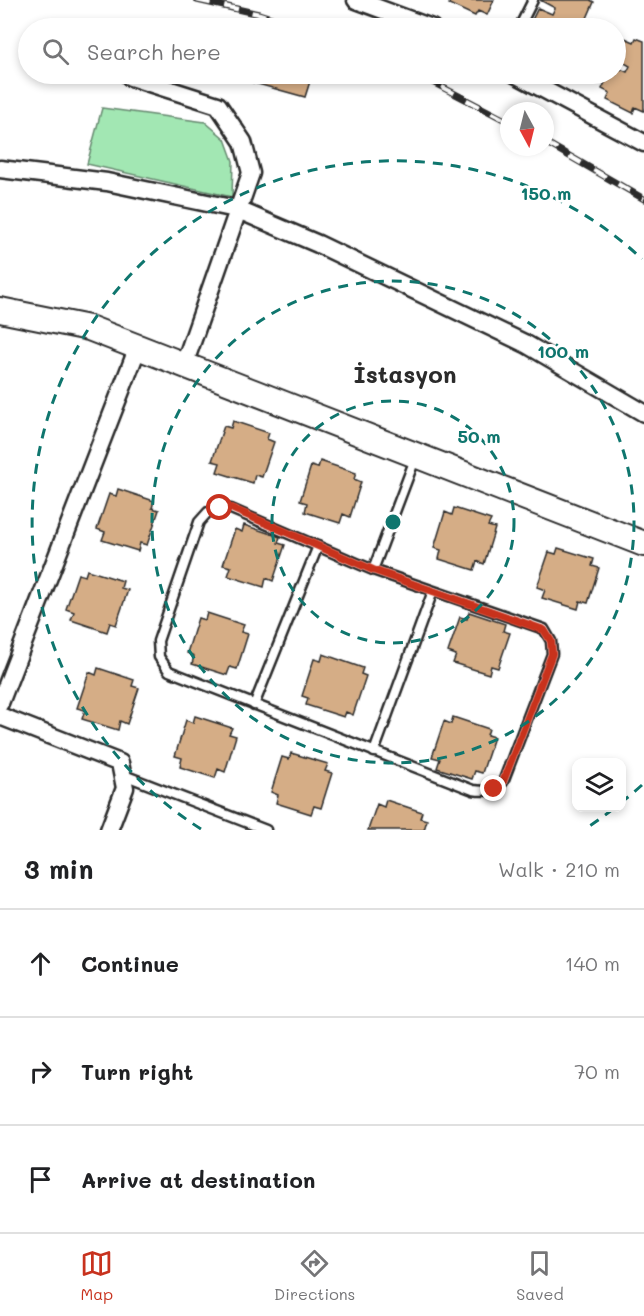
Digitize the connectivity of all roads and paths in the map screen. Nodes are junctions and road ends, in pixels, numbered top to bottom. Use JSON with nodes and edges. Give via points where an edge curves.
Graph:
{"nodes":[{"id":1,"x":356,"y":0,"type":"edge"},
{"id":2,"x":533,"y":0,"type":"edge"},
{"id":3,"x":405,"y":18,"type":"edge"},
{"id":4,"x":524,"y":18,"type":"edge"},
{"id":5,"x":152,"y":84,"type":"edge"},
{"id":6,"x":533,"y":84,"type":"edge"},
{"id":7,"x":644,"y":144,"type":"edge"},
{"id":8,"x":0,"y":169,"type":"edge"},
{"id":9,"x":237,"y":209,"type":"junction"},
{"id":10,"x":0,"y":310,"type":"edge"},
{"id":11,"x":138,"y":347,"type":"junction"},
{"id":12,"x":184,"y":365,"type":"junction"},
{"id":13,"x":644,"y":413,"type":"edge"},
{"id":14,"x":417,"y":455,"type":"junction"},
{"id":15,"x":644,"y":544,"type":"edge"},
{"id":16,"x":318,"y":546,"type":"junction"},
{"id":17,"x":373,"y":570,"type":"junction"},
{"id":18,"x":433,"y":591,"type":"junction"},
{"id":19,"x":0,"y":703,"type":"edge"},
{"id":20,"x":254,"y":705,"type":"junction"},
{"id":21,"x":0,"y":716,"type":"edge"},
{"id":22,"x":374,"y":752,"type":"junction"},
{"id":23,"x":124,"y":775,"type":"junction"},
{"id":24,"x":109,"y":830,"type":"edge"},
{"id":25,"x":266,"y":830,"type":"edge"}],
"edges":[{"from":1,"to":3,"type":"street"},
{"from":2,"to":4,"type":"lane"},
{"from":5,"to":9,"type":"street","via":[[218,105],[243,142],[251,173]]},
{"from":6,"to":7,"type":"street"},
{"from":8,"to":9,"type":"street","via":[[107,182]]},
{"from":9,"to":12,"type":"street"},
{"from":9,"to":13,"type":"street","via":[[526,344]]},
{"from":10,"to":11,"type":"street","via":[[89,328]]},
{"from":11,"to":12,"type":"street"},
{"from":11,"to":19,"type":"street"},
{"from":12,"to":14,"type":"street"},
{"from":14,"to":15,"type":"street"},
{"from":14,"to":17,"type":"lane"},
{"from":16,"to":17,"type":"lane"},
{"from":16,"to":20,"type":"lane"},
{"from":16,"to":20,"type":"lane","via":[[231,508],[214,509],[199,522],[158,641],[159,657],[176,675]]},
{"from":17,"to":18,"type":"lane"},
{"from":18,"to":22,"type":"lane"},
{"from":18,"to":22,"type":"lane","via":[[544,630],[552,647],[550,660],[503,782],[494,789],[473,790]]},
{"from":20,"to":22,"type":"lane"},
{"from":21,"to":23,"type":"street","via":[[120,763]]},
{"from":23,"to":24,"type":"street","via":[[123,795]]},
{"from":23,"to":25,"type":"lane"}]}
